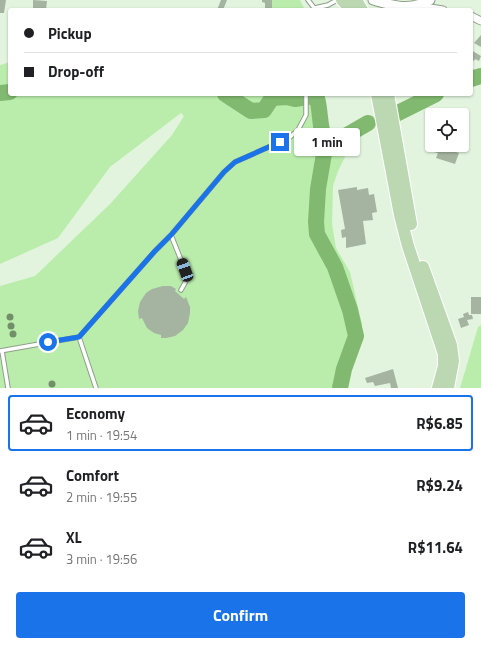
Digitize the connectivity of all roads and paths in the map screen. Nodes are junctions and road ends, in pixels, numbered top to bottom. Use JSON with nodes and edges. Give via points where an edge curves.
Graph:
{"nodes":[{"id":1,"x":308,"y":0,"type":"edge"},
{"id":2,"x":337,"y":0,"type":"edge"},
{"id":3,"x":342,"y":0,"type":"edge"},
{"id":4,"x":373,"y":0,"type":"edge"},
{"id":5,"x":430,"y":0,"type":"edge"},
{"id":6,"x":382,"y":1,"type":"edge"},
{"id":7,"x":418,"y":6,"type":"junction"},
{"id":8,"x":314,"y":8,"type":"edge"},
{"id":9,"x":318,"y":8,"type":"edge"},
{"id":10,"x":350,"y":8,"type":"edge"},
{"id":11,"x":430,"y":8,"type":"edge"},
{"id":12,"x":306,"y":96,"type":"edge"},
{"id":13,"x":377,"y":96,"type":"edge"},
{"id":14,"x":388,"y":96,"type":"edge"},
{"id":15,"x":171,"y":235,"type":"junction"},
{"id":16,"x":181,"y":290,"type":"dead end"},
{"id":17,"x":79,"y":337,"type":"junction"},
{"id":18,"x":1,"y":351,"type":"edge"},
{"id":19,"x":8,"y":388,"type":"edge"},
{"id":20,"x":96,"y":388,"type":"edge"},
{"id":21,"x":438,"y":388,"type":"edge"},
{"id":22,"x":448,"y":388,"type":"edge"}],
"edges":[{"from":1,"to":8,"type":"lane"},
{"from":2,"to":9,"type":"lane"},
{"from":3,"to":10,"type":"main road"},
{"from":4,"to":6,"type":"street"},
{"from":5,"to":7,"type":"street"},
{"from":6,"to":7,"type":"street","via":[[401,7]]},
{"from":7,"to":11,"type":"street"},
{"from":12,"to":15,"type":"lane","via":[[306,115],[298,130],[289,138],[235,162]]},
{"from":13,"to":21,"type":"main road","via":[[408,246],[444,354],[444,366]]},
{"from":14,"to":22,"type":"main road","via":[[410,221],[422,266],[451,345],[453,361]]},
{"from":15,"to":16,"type":"lane","via":[[185,270],[186,281]]},
{"from":15,"to":17,"type":"lane"},
{"from":17,"to":18,"type":"lane"},
{"from":17,"to":20,"type":"lane"},
{"from":18,"to":19,"type":"lane"}]}
